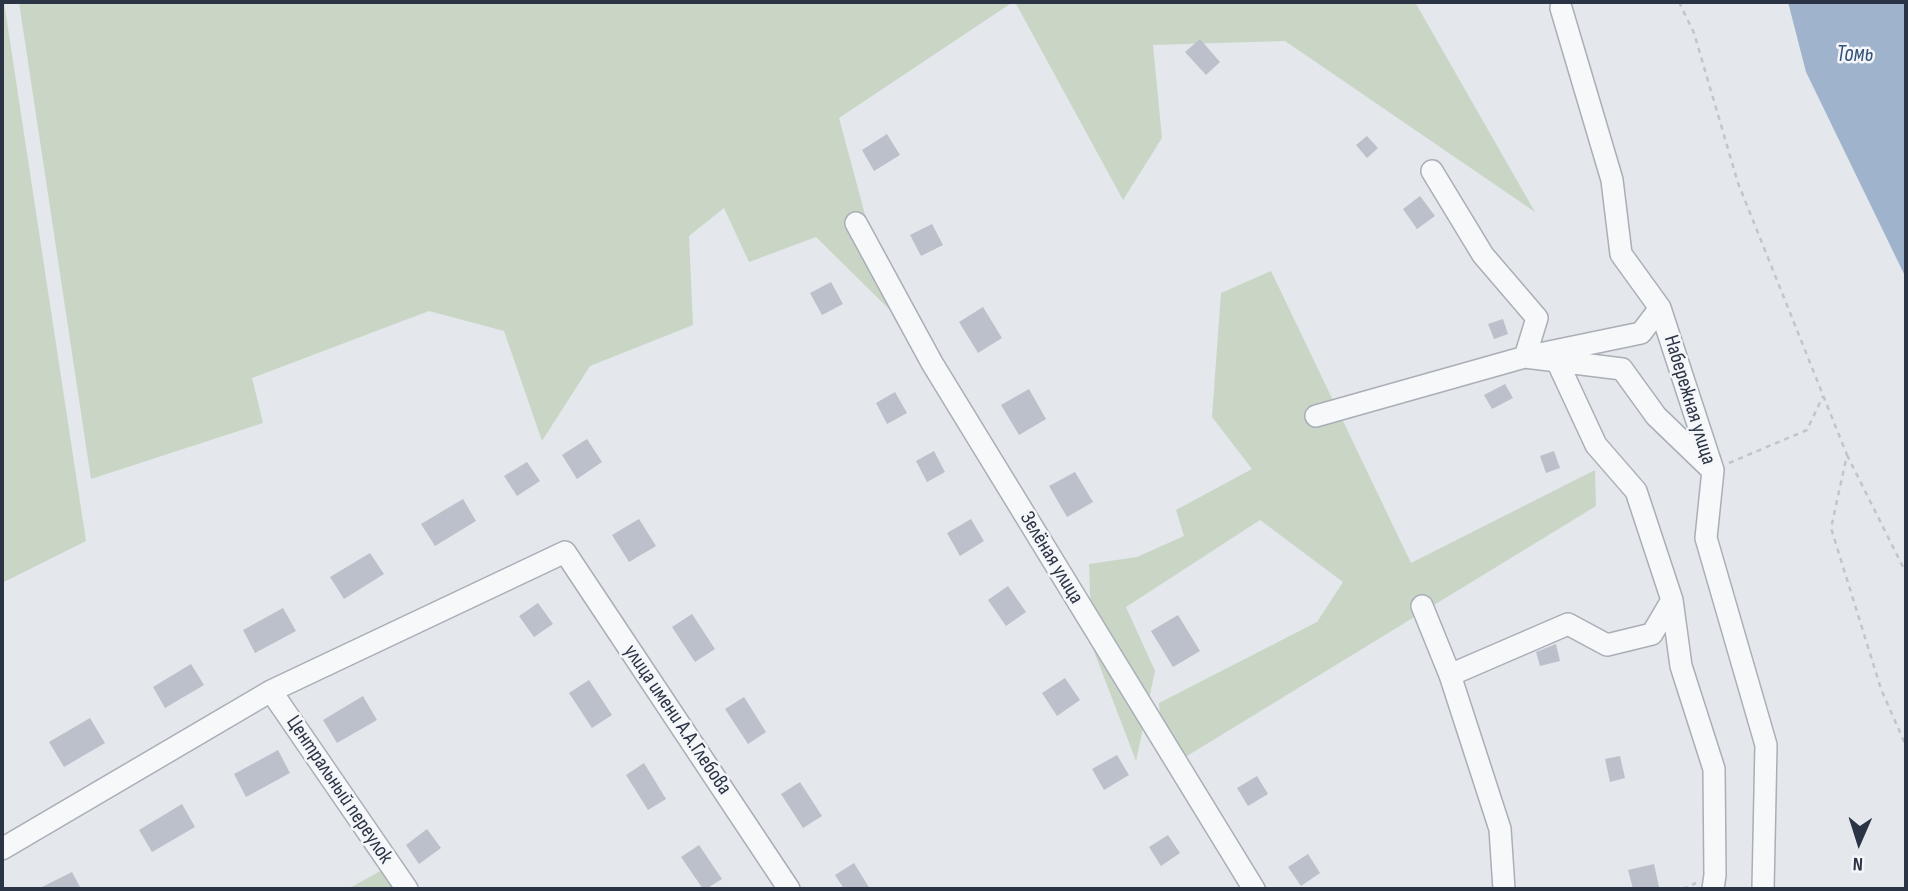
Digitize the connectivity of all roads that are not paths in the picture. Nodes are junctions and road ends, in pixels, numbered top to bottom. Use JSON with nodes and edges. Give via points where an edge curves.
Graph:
{"nodes":[{"id":1,"x":1560,"y":8,"type":"dead end"},
{"id":2,"x":1432,"y":172,"type":"dead end"},
{"id":3,"x":856,"y":223,"type":"dead end"},
{"id":4,"x":1660,"y":308,"type":"junction"},
{"id":5,"x":1525,"y":357,"type":"junction"},
{"id":6,"x":1557,"y":361,"type":"junction"},
{"id":7,"x":1317,"y":416,"type":"dead end"},
{"id":8,"x":1713,"y":470,"type":"junction"},
{"id":9,"x":1672,"y":600,"type":"junction"},
{"id":10,"x":1422,"y":606,"type":"dead end"},
{"id":11,"x":1450,"y":675,"type":"junction"},
{"id":12,"x":271,"y":691,"type":"junction"},
{"id":13,"x":2,"y":849,"type":"edge"},
{"id":14,"x":407,"y":889,"type":"edge"},
{"id":15,"x":789,"y":889,"type":"edge"},
{"id":16,"x":1254,"y":889,"type":"edge"},
{"id":17,"x":1504,"y":889,"type":"edge"},
{"id":18,"x":1713,"y":889,"type":"edge"},
{"id":19,"x":1763,"y":889,"type":"edge"}],
"edges":[{"from":1,"to":4,"type":"street","name":"Набережная улица","via":[[1612,180],[1621,254]]},
{"from":2,"to":5,"type":"street","via":[[1483,256],[1537,318]]},
{"from":3,"to":16,"type":"street","name":"Зелёная улица","via":[[932,363]]},
{"from":4,"to":5,"type":"street","via":[[1641,333]]},
{"from":4,"to":8,"type":"street","name":"Набережная улица"},
{"from":5,"to":6,"type":"street"},
{"from":5,"to":7,"type":"street"},
{"from":6,"to":8,"type":"street","via":[[1622,369],[1656,416]]},
{"from":6,"to":9,"type":"street","via":[[1596,445],[1636,491]]},
{"from":8,"to":19,"type":"street","name":"Набережная улица","via":[[1706,538],[1766,746]]},
{"from":9,"to":11,"type":"street","via":[[1652,634],[1607,645],[1568,624]]},
{"from":9,"to":18,"type":"street","via":[[1681,666],[1714,769]]},
{"from":10,"to":11,"type":"street"},
{"from":11,"to":17,"type":"street","via":[[1500,829]]},
{"from":12,"to":13,"type":"street"},
{"from":12,"to":14,"type":"street","name":"Центральный переулок"},
{"from":12,"to":15,"type":"street","name":"улица имени А.А.Глебова","via":[[565,552]]}]}
